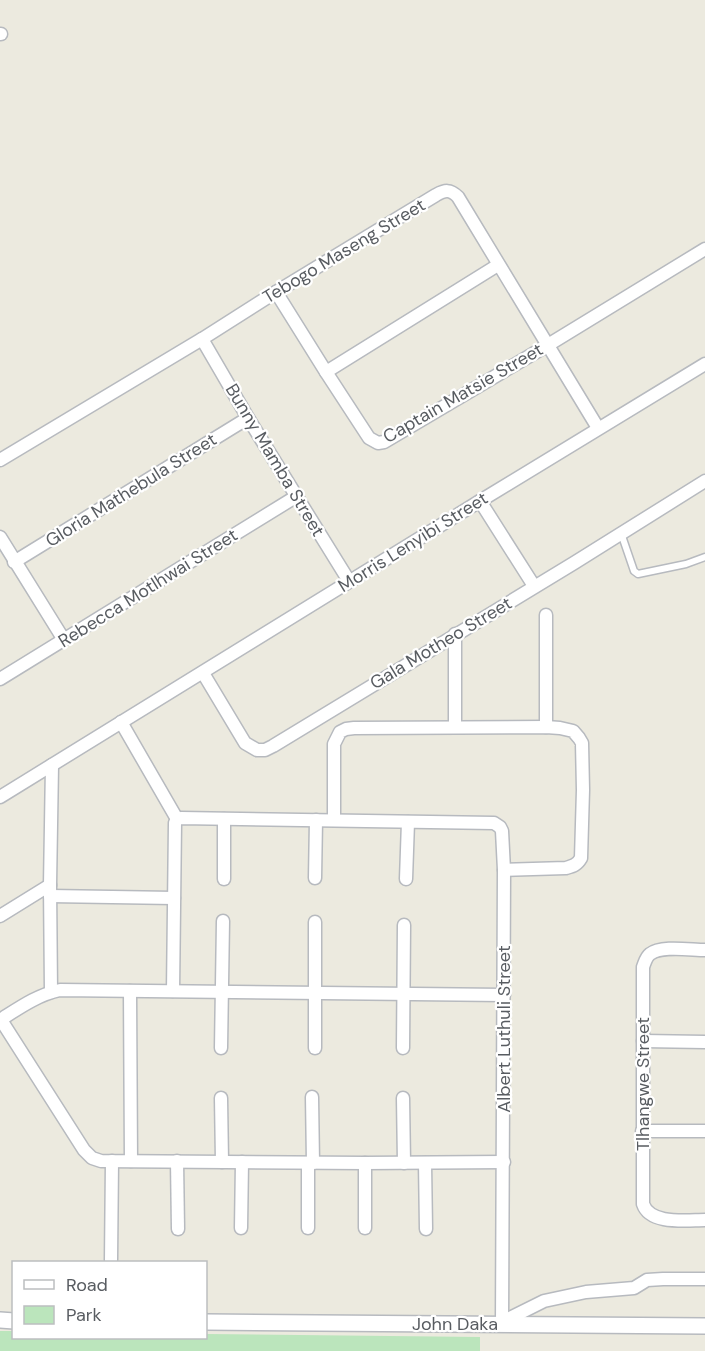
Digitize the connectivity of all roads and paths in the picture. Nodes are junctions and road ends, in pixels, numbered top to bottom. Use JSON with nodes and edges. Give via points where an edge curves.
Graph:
{"nodes":[{"id":1,"x":705,"y":249,"type":"edge"},
{"id":2,"x":498,"y":265,"type":"junction"},
{"id":3,"x":276,"y":292,"type":"junction"},
{"id":4,"x":202,"y":339,"type":"junction"},
{"id":5,"x":548,"y":345,"type":"junction"},
{"id":6,"x":705,"y":364,"type":"edge"},
{"id":7,"x":326,"y":372,"type":"junction"},
{"id":8,"x":248,"y":418,"type":"junction"},
{"id":9,"x":598,"y":428,"type":"junction"},
{"id":10,"x":0,"y":460,"type":"edge"},
{"id":11,"x":705,"y":481,"type":"edge"},
{"id":12,"x":297,"y":496,"type":"junction"},
{"id":13,"x":480,"y":501,"type":"junction"},
{"id":14,"x":621,"y":533,"type":"junction"},
{"id":15,"x":0,"y":537,"type":"edge"},
{"id":16,"x":705,"y":557,"type":"edge"},
{"id":17,"x":15,"y":562,"type":"junction"},
{"id":18,"x":349,"y":582,"type":"junction"},
{"id":19,"x":534,"y":586,"type":"junction"},
{"id":20,"x":546,"y":615,"type":"dead end"},
{"id":21,"x":455,"y":634,"type":"junction"},
{"id":22,"x":64,"y":640,"type":"junction"},
{"id":23,"x":203,"y":673,"type":"junction"},
{"id":24,"x":0,"y":679,"type":"edge"},
{"id":25,"x":121,"y":722,"type":"junction"},
{"id":26,"x":455,"y":727,"type":"junction"},
{"id":27,"x":546,"y":727,"type":"junction"},
{"id":28,"x":52,"y":765,"type":"junction"},
{"id":29,"x":0,"y":797,"type":"edge"},
{"id":30,"x":177,"y":819,"type":"junction"},
{"id":31,"x":224,"y":819,"type":"junction"},
{"id":32,"x":316,"y":820,"type":"junction"},
{"id":33,"x":333,"y":820,"type":"junction"},
{"id":34,"x":408,"y":822,"type":"junction"},
{"id":35,"x":504,"y":870,"type":"junction"},
{"id":36,"x":315,"y":878,"type":"dead end"},
{"id":37,"x":224,"y":879,"type":"dead end"},
{"id":38,"x":406,"y":879,"type":"dead end"},
{"id":39,"x":50,"y":891,"type":"junction"},
{"id":40,"x":174,"y":898,"type":"junction"},
{"id":41,"x":0,"y":916,"type":"edge"},
{"id":42,"x":223,"y":921,"type":"dead end"},
{"id":43,"x":315,"y":922,"type":"dead end"},
{"id":44,"x":404,"y":925,"type":"dead end"},
{"id":45,"x":705,"y":950,"type":"edge"},
{"id":46,"x":130,"y":991,"type":"junction"},
{"id":47,"x":173,"y":991,"type":"junction"},
{"id":48,"x":51,"y":992,"type":"junction"},
{"id":49,"x":223,"y":992,"type":"junction"},
{"id":50,"x":315,"y":993,"type":"junction"},
{"id":51,"x":403,"y":994,"type":"junction"},
{"id":52,"x":504,"y":995,"type":"junction"},
{"id":53,"x":0,"y":1020,"type":"edge"},
{"id":54,"x":643,"y":1041,"type":"junction"},
{"id":55,"x":705,"y":1042,"type":"edge"},
{"id":56,"x":221,"y":1048,"type":"dead end"},
{"id":57,"x":315,"y":1048,"type":"dead end"},
{"id":58,"x":403,"y":1048,"type":"dead end"},
{"id":59,"x":312,"y":1097,"type":"dead end"},
{"id":60,"x":221,"y":1098,"type":"dead end"},
{"id":61,"x":403,"y":1098,"type":"dead end"},
{"id":62,"x":642,"y":1131,"type":"junction"},
{"id":63,"x":705,"y":1131,"type":"edge"},
{"id":64,"x":112,"y":1161,"type":"junction"},
{"id":65,"x":131,"y":1161,"type":"junction"},
{"id":66,"x":177,"y":1161,"type":"junction"},
{"id":67,"x":222,"y":1162,"type":"junction"},
{"id":68,"x":242,"y":1162,"type":"junction"},
{"id":69,"x":504,"y":1162,"type":"junction"},
{"id":70,"x":310,"y":1163,"type":"junction"},
{"id":71,"x":365,"y":1163,"type":"junction"},
{"id":72,"x":404,"y":1163,"type":"junction"},
{"id":73,"x":425,"y":1163,"type":"junction"},
{"id":74,"x":705,"y":1220,"type":"edge"},
{"id":75,"x":241,"y":1228,"type":"dead end"},
{"id":76,"x":308,"y":1228,"type":"dead end"},
{"id":77,"x":365,"y":1228,"type":"dead end"},
{"id":78,"x":426,"y":1229,"type":"dead end"},
{"id":79,"x":178,"y":1230,"type":"dead end"},
{"id":80,"x":111,"y":1260,"type":"dead end"},
{"id":81,"x":705,"y":1279,"type":"edge"},
{"id":82,"x":207,"y":1322,"type":"edge"},
{"id":83,"x":502,"y":1324,"type":"junction"},
{"id":84,"x":705,"y":1326,"type":"edge"}],
"edges":[{"from":1,"to":5,"type":"street","name":"Captain Matsie Street"},
{"from":2,"to":3,"type":"street","name":"Tebogo Maseng Street","via":[[458,197],[448,190]]},
{"from":2,"to":5,"type":"street","name":"Tebogo Maseng Street"},
{"from":2,"to":7,"type":"street"},
{"from":3,"to":4,"type":"street","name":"Tebogo Maseng Street"},
{"from":3,"to":7,"type":"street","name":"Captain Matsie Street"},
{"from":4,"to":8,"type":"street","name":"Bunny Mamba Street"},
{"from":4,"to":10,"type":"street","name":"Tebogo Maseng Street"},
{"from":5,"to":7,"type":"street","name":"Captain Matsie Street","via":[[378,443],[369,438]]},
{"from":5,"to":9,"type":"street","name":"Tebogo Maseng Street"},
{"from":6,"to":9,"type":"street","name":"Morris Lenyibi Street"},
{"from":8,"to":12,"type":"street","name":"Bunny Mamba Street"},
{"from":8,"to":17,"type":"street","name":"Gloria Mathebula Street"},
{"from":9,"to":13,"type":"street","name":"Morris Lenyibi Street"},
{"from":11,"to":14,"type":"street","name":"Gala Motheo Street"},
{"from":12,"to":18,"type":"street","name":"Bunny Mamba Street"},
{"from":12,"to":22,"type":"street","name":"Rebecca Motlhwai Street"},
{"from":13,"to":18,"type":"street","name":"Morris Lenyibi Street"},
{"from":13,"to":19,"type":"street"},
{"from":14,"to":16,"type":"lane","via":[[638,574]]},
{"from":14,"to":19,"type":"street","name":"Gala Motheo Street"},
{"from":15,"to":17,"type":"street"},
{"from":17,"to":22,"type":"street"},
{"from":18,"to":23,"type":"street","name":"Morris Lenyibi Street"},
{"from":19,"to":21,"type":"street","name":"Gala Motheo Street"},
{"from":20,"to":27,"type":"street"},
{"from":21,"to":23,"type":"street","name":"Gala Motheo Street","via":[[265,750],[245,743]]},
{"from":21,"to":26,"type":"street"},
{"from":22,"to":24,"type":"street","name":"Rebecca Motlhwai Street"},
{"from":23,"to":25,"type":"street","name":"Morris Lenyibi Street"},
{"from":25,"to":28,"type":"street","name":"Morris Lenyibi Street"},
{"from":25,"to":30,"type":"street"},
{"from":26,"to":27,"type":"street"},
{"from":26,"to":33,"type":"street","via":[[354,728],[340,732],[334,744]]},
{"from":27,"to":35,"type":"street","via":[[573,731],[582,743],[580,858],[566,868]]},
{"from":28,"to":29,"type":"street","name":"Morris Lenyibi Street"},
{"from":28,"to":39,"type":"street"},
{"from":30,"to":31,"type":"street","name":"Albert Luthuli Street"},
{"from":30,"to":40,"type":"street"},
{"from":31,"to":32,"type":"street","name":"Albert Luthuli Street"},
{"from":31,"to":37,"type":"street"},
{"from":32,"to":33,"type":"street","name":"Albert Luthuli Street"},
{"from":32,"to":36,"type":"street"},
{"from":33,"to":34,"type":"street","name":"Albert Luthuli Street"},
{"from":34,"to":35,"type":"street","name":"Albert Luthuli Street","via":[[494,823],[502,831]]},
{"from":34,"to":38,"type":"street"},
{"from":35,"to":52,"type":"street","name":"Albert Luthuli Street"},
{"from":39,"to":40,"type":"street"},
{"from":39,"to":41,"type":"street"},
{"from":39,"to":48,"type":"street"},
{"from":40,"to":47,"type":"street"},
{"from":42,"to":49,"type":"street"},
{"from":43,"to":50,"type":"street"},
{"from":44,"to":51,"type":"street"},
{"from":45,"to":54,"type":"street","name":"Tlhangwe Street","via":[[662,949],[648,955],[643,967]]},
{"from":46,"to":47,"type":"street"},
{"from":46,"to":48,"type":"street"},
{"from":46,"to":65,"type":"street"},
{"from":47,"to":49,"type":"street"},
{"from":48,"to":53,"type":"street","via":[[30,1000]]},
{"from":49,"to":50,"type":"street"},
{"from":49,"to":56,"type":"street"},
{"from":50,"to":51,"type":"street"},
{"from":50,"to":57,"type":"street"},
{"from":51,"to":52,"type":"street"},
{"from":51,"to":58,"type":"street"},
{"from":52,"to":69,"type":"street","name":"Albert Luthuli Street"},
{"from":53,"to":64,"type":"street","via":[[84,1150],[92,1158]]},
{"from":54,"to":55,"type":"street"},
{"from":54,"to":62,"type":"street","name":"Tlhangwe Street"},
{"from":59,"to":70,"type":"street"},
{"from":60,"to":67,"type":"street"},
{"from":61,"to":72,"type":"street"},
{"from":62,"to":63,"type":"street"},
{"from":62,"to":74,"type":"street","name":"Tlhangwe Street","via":[[644,1208],[654,1217]]},
{"from":64,"to":65,"type":"street"},
{"from":64,"to":80,"type":"street"},
{"from":65,"to":66,"type":"street"},
{"from":66,"to":67,"type":"street"},
{"from":66,"to":79,"type":"street"},
{"from":67,"to":68,"type":"street"},
{"from":68,"to":70,"type":"street"},
{"from":68,"to":75,"type":"street"},
{"from":69,"to":73,"type":"street"},
{"from":69,"to":83,"type":"street","name":"Albert Luthuli Street"},
{"from":70,"to":71,"type":"street"},
{"from":70,"to":76,"type":"street"},
{"from":71,"to":72,"type":"street"},
{"from":71,"to":77,"type":"street"},
{"from":72,"to":73,"type":"street"},
{"from":73,"to":78,"type":"street"},
{"from":81,"to":83,"type":"street","via":[[647,1280],[634,1288],[544,1301]]},
{"from":82,"to":83,"type":"street","name":"John Daka"},
{"from":83,"to":84,"type":"street","name":"John Daka"}]}
